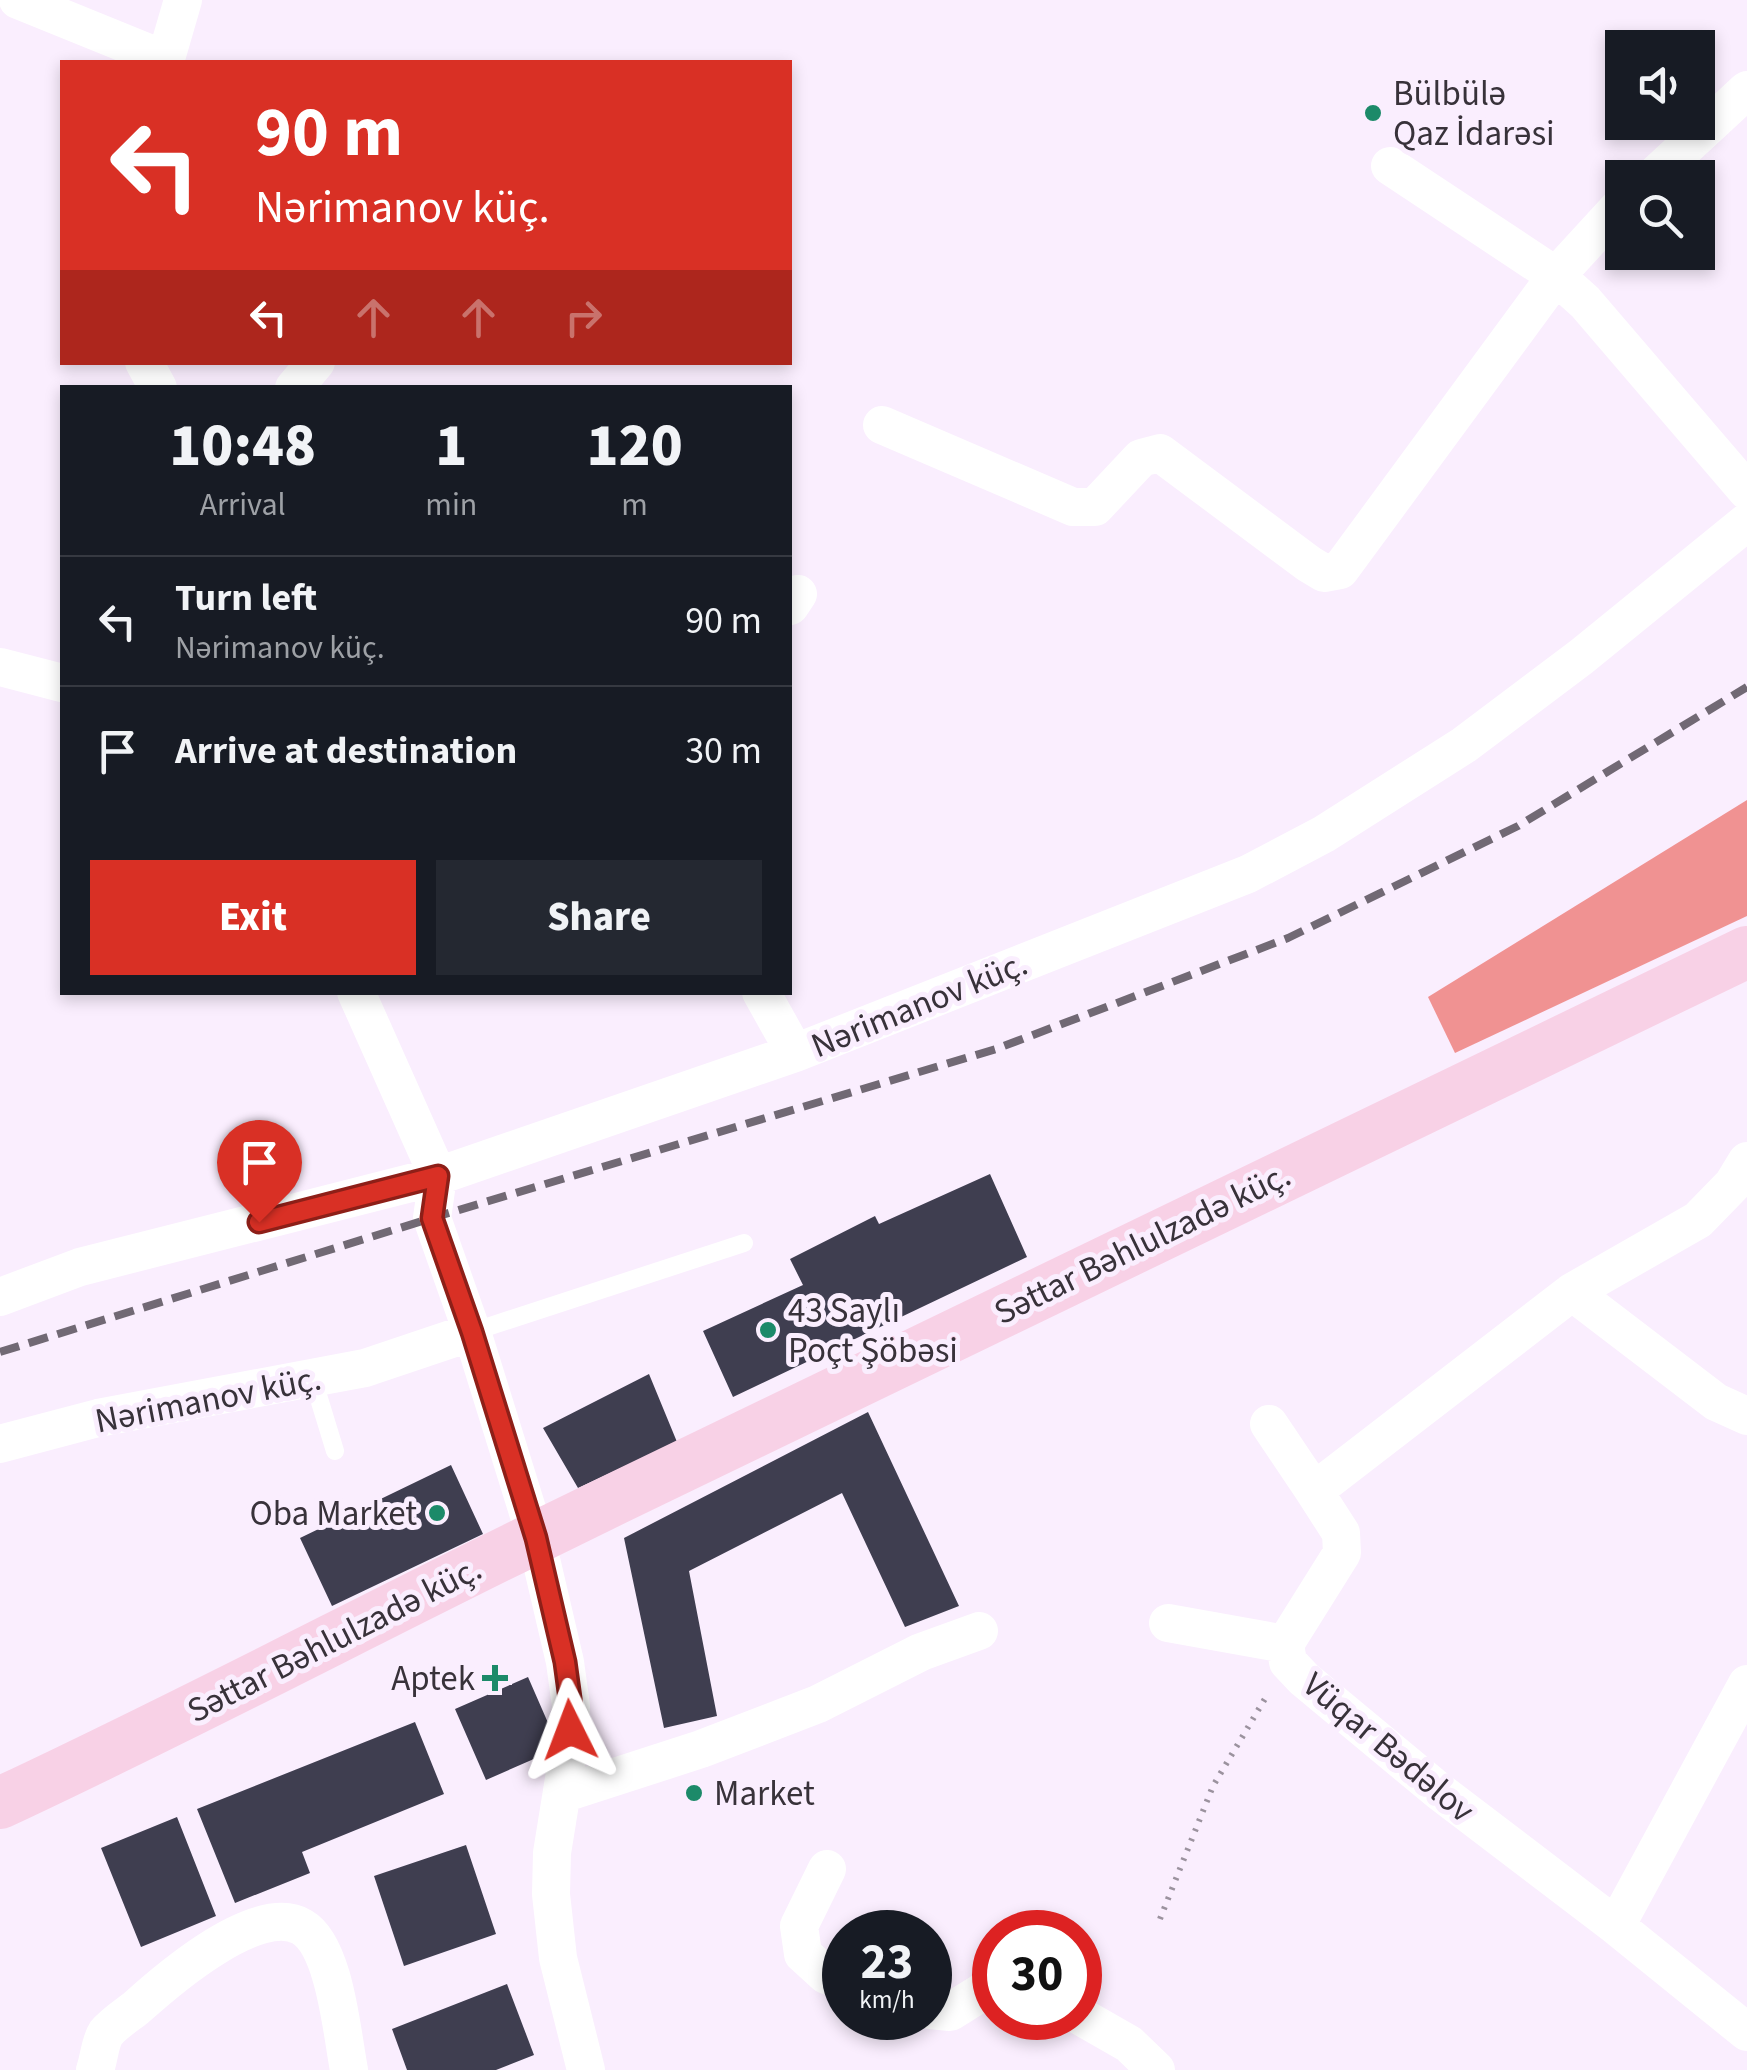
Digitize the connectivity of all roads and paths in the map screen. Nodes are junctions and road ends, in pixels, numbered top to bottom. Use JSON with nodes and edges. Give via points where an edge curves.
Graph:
{"nodes":[{"id":1,"x":18,"y":0,"type":"edge"},
{"id":2,"x":183,"y":0,"type":"edge"},
{"id":3,"x":163,"y":60,"type":"edge"},
{"id":4,"x":165,"y":60,"type":"edge"},
{"id":5,"x":1747,"y":90,"type":"edge"},
{"id":6,"x":1671,"y":160,"type":"edge"},
{"id":7,"x":1390,"y":166,"type":"dead end"},
{"id":8,"x":1605,"y":223,"type":"edge"},
{"id":9,"x":1556,"y":276,"type":"junction"},
{"id":10,"x":313,"y":365,"type":"edge"},
{"id":11,"x":297,"y":385,"type":"edge"},
{"id":12,"x":882,"y":426,"type":"dead end"},
{"id":13,"x":1747,"y":490,"type":"edge"},
{"id":14,"x":1747,"y":522,"type":"edge"},
{"id":15,"x":4,"y":678,"type":"edge"},
{"id":16,"x":60,"y":683,"type":"edge"},
{"id":17,"x":1747,"y":952,"type":"edge"},
{"id":18,"x":357,"y":995,"type":"edge"},
{"id":19,"x":764,"y":995,"type":"edge"},
{"id":20,"x":794,"y":1053,"type":"junction"},
{"id":21,"x":1747,"y":1161,"type":"edge"},
{"id":22,"x":438,"y":1176,"type":"junction"},
{"id":23,"x":744,"y":1243,"type":"dead end"},
{"id":24,"x":1572,"y":1292,"type":"junction"},
{"id":25,"x":0,"y":1297,"type":"edge"},
{"id":26,"x":472,"y":1332,"type":"junction"},
{"id":27,"x":313,"y":1379,"type":"junction"},
{"id":28,"x":1747,"y":1416,"type":"edge"},
{"id":29,"x":1269,"y":1424,"type":"dead end"},
{"id":30,"x":0,"y":1444,"type":"edge"},
{"id":31,"x":335,"y":1450,"type":"dead end"},
{"id":32,"x":1314,"y":1491,"type":"junction"},
{"id":33,"x":536,"y":1538,"type":"junction"},
{"id":34,"x":1168,"y":1623,"type":"dead end"},
{"id":35,"x":979,"y":1631,"type":"dead end"},
{"id":36,"x":1286,"y":1653,"type":"junction"},
{"id":37,"x":1747,"y":1684,"type":"edge"},
{"id":38,"x":562,"y":1794,"type":"junction"},
{"id":39,"x":0,"y":1803,"type":"edge"},
{"id":40,"x":828,"y":1868,"type":"dead end"},
{"id":41,"x":1160,"y":1918,"type":"dead end"},
{"id":42,"x":1616,"y":1926,"type":"junction"},
{"id":43,"x":822,"y":1971,"type":"edge"},
{"id":44,"x":1102,"y":2029,"type":"edge"},
{"id":45,"x":1747,"y":2032,"type":"edge"},
{"id":46,"x":96,"y":2070,"type":"edge"},
{"id":47,"x":349,"y":2070,"type":"edge"},
{"id":48,"x":586,"y":2070,"type":"edge"},
{"id":49,"x":1156,"y":2070,"type":"edge"}],
"edges":[{"from":1,"to":3,"type":"street"},
{"from":2,"to":4,"type":"street"},
{"from":5,"to":6,"type":"street"},
{"from":7,"to":9,"type":"street"},
{"from":8,"to":9,"type":"street"},
{"from":9,"to":12,"type":"street","via":[[1340,570],[1324,573],[1160,452],[1141,458],[1095,507],[1073,507]]},
{"from":9,"to":13,"type":"street","via":[[1599,315]]},
{"from":10,"to":11,"type":"street"},
{"from":14,"to":20,"type":"street","name":"Nərimanov küç.","via":[[1464,745],[1324,834],[1248,874]]},
{"from":15,"to":16,"type":"street"},
{"from":17,"to":33,"type":"main road","name":"Səttar Bəhlulzadə küç."},
{"from":18,"to":22,"type":"street"},
{"from":19,"to":20,"type":"street"},
{"from":20,"to":22,"type":"street","name":"Nərimanov küç."},
{"from":21,"to":24,"type":"street","via":[[1698,1220]]},
{"from":22,"to":25,"type":"street","name":"Nərimanov küç.","via":[[80,1268]]},
{"from":22,"to":26,"type":"street","via":[[432,1218]]},
{"from":23,"to":26,"type":"lane"},
{"from":24,"to":28,"type":"street","via":[[1716,1402]]},
{"from":24,"to":32,"type":"street"},
{"from":26,"to":27,"type":"street","name":"Nərimanov küç."},
{"from":26,"to":33,"type":"street"},
{"from":27,"to":30,"type":"street","name":"Nərimanov küç.","via":[[98,1418]]},
{"from":27,"to":31,"type":"lane"},
{"from":29,"to":32,"type":"street"},
{"from":32,"to":36,"type":"street","name":"Vüqar Bədəlov","via":[[1341,1533],[1342,1553]]},
{"from":33,"to":38,"type":"street","via":[[571,1706]]},
{"from":33,"to":39,"type":"main road","name":"Səttar Bəhlulzadə küç."},
{"from":34,"to":36,"type":"street"},
{"from":35,"to":38,"type":"street","via":[[920,1652],[818,1704]]},
{"from":36,"to":41,"type":"path","via":[[1213,1786]]},
{"from":36,"to":42,"type":"street","name":"Vüqar Bədəlov","via":[[1440,1792]]},
{"from":37,"to":42,"type":"street"},
{"from":38,"to":48,"type":"street","via":[[551,1894],[558,1958]]},
{"from":40,"to":43,"type":"street","via":[[799,1926],[803,1954]]},
{"from":42,"to":45,"type":"street","name":"Vüqar Bədəlov"},
{"from":44,"to":49,"type":"street"},
{"from":46,"to":47,"type":"street","via":[[106,2033],[160,1986],[246,1932],[286,1922],[321,1946]]}]}
